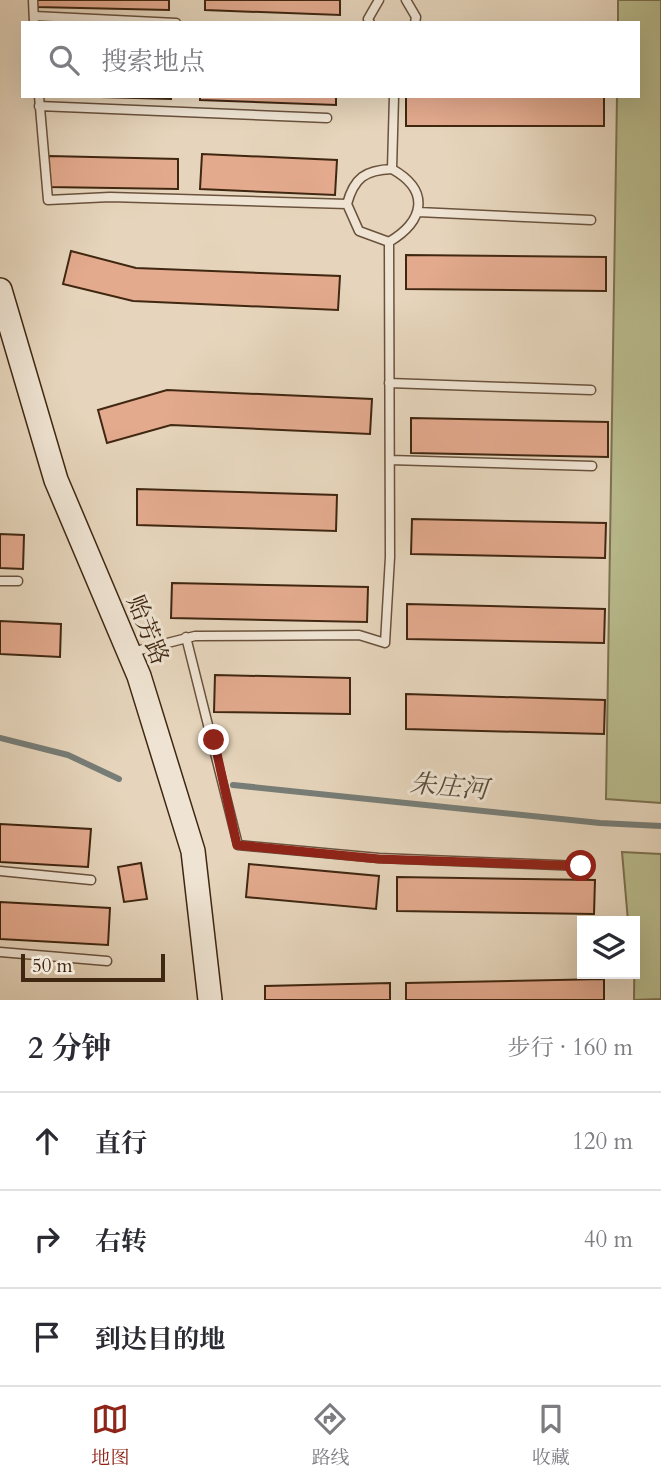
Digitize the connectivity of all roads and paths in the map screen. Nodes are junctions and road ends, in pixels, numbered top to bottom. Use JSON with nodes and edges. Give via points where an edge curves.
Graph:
{"nodes":[{"id":1,"x":33,"y":0,"type":"edge"},
{"id":2,"x":379,"y":0,"type":"edge"},
{"id":3,"x":406,"y":0,"type":"edge"},
{"id":4,"x":34,"y":20,"type":"edge"},
{"id":5,"x":81,"y":21,"type":"edge"},
{"id":6,"x":369,"y":21,"type":"edge"},
{"id":7,"x":415,"y":21,"type":"edge"},
{"id":8,"x":394,"y":98,"type":"edge"},
{"id":9,"x":39,"y":101,"type":"edge"},
{"id":10,"x":327,"y":118,"type":"dead end"},
{"id":11,"x":392,"y":169,"type":"junction"},
{"id":12,"x":347,"y":204,"type":"junction"},
{"id":13,"x":418,"y":212,"type":"junction"},
{"id":14,"x":591,"y":220,"type":"dead end"},
{"id":15,"x":389,"y":242,"type":"junction"},
{"id":16,"x":0,"y":290,"type":"edge"},
{"id":17,"x":6,"y":322,"type":"edge"},
{"id":18,"x":389,"y":383,"type":"junction"},
{"id":19,"x":591,"y":390,"type":"dead end"},
{"id":20,"x":390,"y":460,"type":"junction"},
{"id":21,"x":592,"y":466,"type":"dead end"},
{"id":22,"x":0,"y":580,"type":"edge"},
{"id":23,"x":18,"y":581,"type":"dead end"},
{"id":24,"x":186,"y":638,"type":"junction"},
{"id":25,"x":130,"y":653,"type":"junction"},
{"id":26,"x":581,"y":866,"type":"dead end"},
{"id":27,"x":0,"y":871,"type":"edge"},
{"id":28,"x":92,"y":880,"type":"dead end"},
{"id":29,"x":0,"y":952,"type":"edge"},
{"id":30,"x":107,"y":961,"type":"dead end"},
{"id":31,"x":211,"y":1000,"type":"edge"}],
"edges":[{"from":1,"to":4,"type":"lane"},
{"from":2,"to":6,"type":"lane"},
{"from":3,"to":7,"type":"lane"},
{"from":4,"to":5,"type":"lane"},
{"from":8,"to":11,"type":"lane"},
{"from":9,"to":10,"type":"lane"},
{"from":9,"to":12,"type":"lane","via":[[48,200],[110,197]]},
{"from":11,"to":12,"type":"lane","via":[[370,170],[353,184]]},
{"from":11,"to":13,"type":"lane","via":[[408,178],[418,194]]},
{"from":12,"to":15,"type":"lane","via":[[359,231]]},
{"from":13,"to":14,"type":"lane"},
{"from":13,"to":15,"type":"lane","via":[[407,231]]},
{"from":15,"to":18,"type":"lane"},
{"from":16,"to":17,"type":"street","name":"贻芳路"},
{"from":17,"to":25,"type":"street","name":"贻芳路","via":[[56,480]]},
{"from":18,"to":19,"type":"lane"},
{"from":18,"to":20,"type":"lane"},
{"from":20,"to":21,"type":"lane"},
{"from":20,"to":24,"type":"lane","via":[[385,643],[359,635]]},
{"from":22,"to":23,"type":"lane"},
{"from":24,"to":25,"type":"lane"},
{"from":24,"to":26,"type":"lane","via":[[237,845],[379,859]]},
{"from":25,"to":31,"type":"street","name":"贻芳路","via":[[193,851]]},
{"from":27,"to":28,"type":"lane"},
{"from":29,"to":30,"type":"lane"}]}
